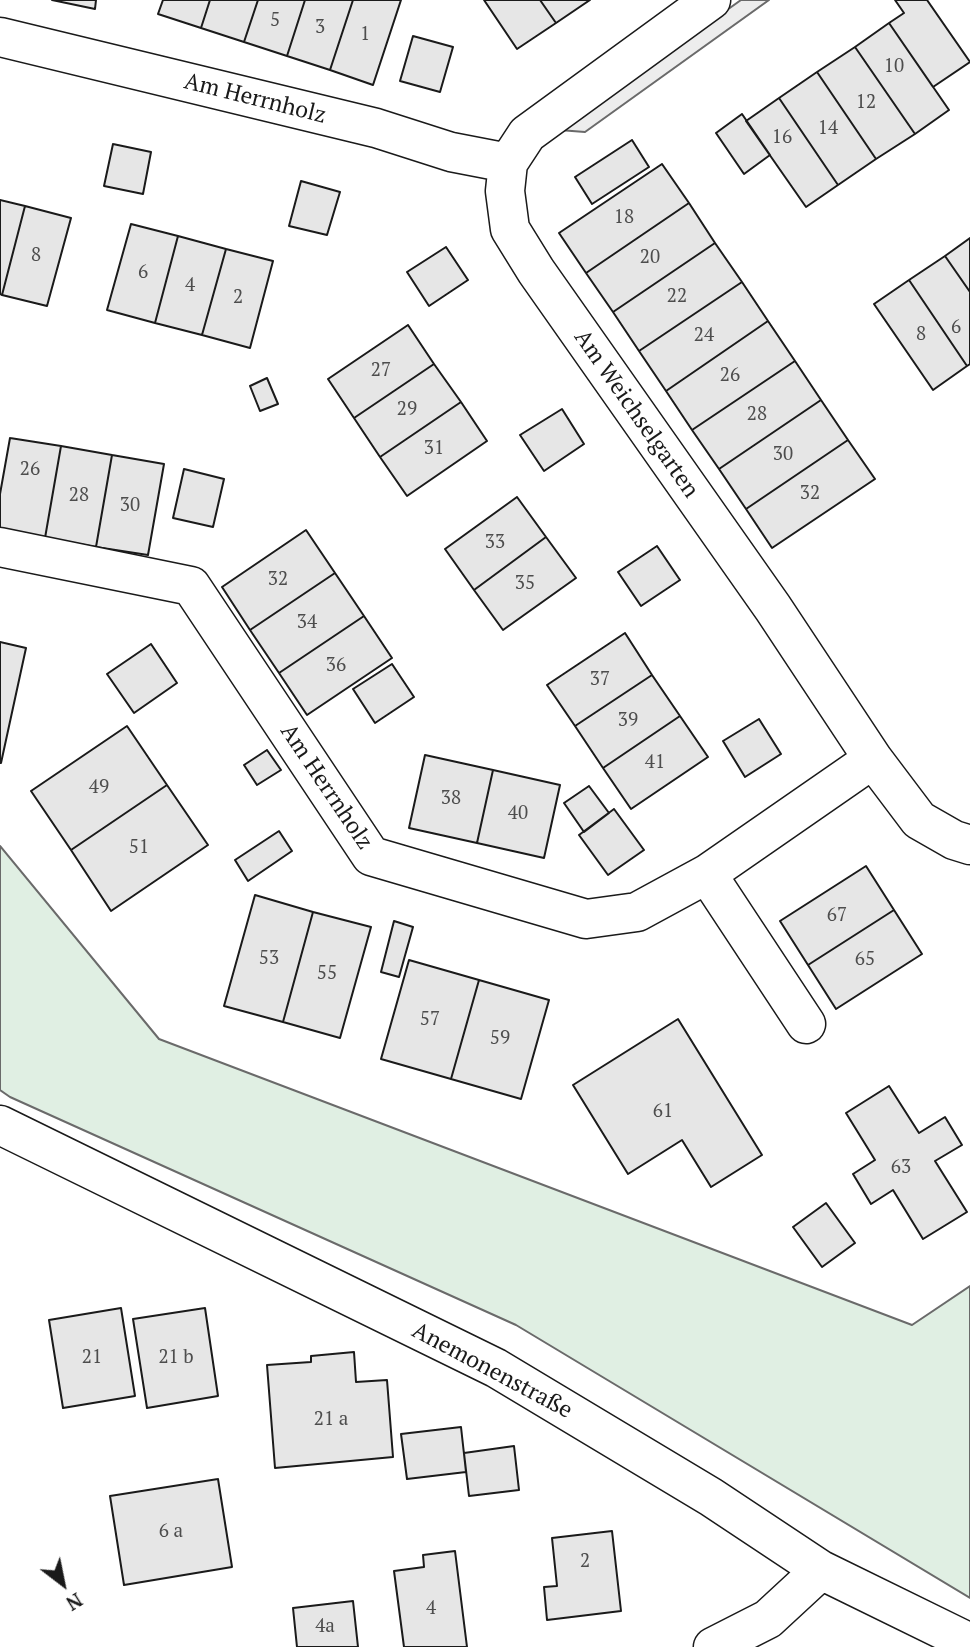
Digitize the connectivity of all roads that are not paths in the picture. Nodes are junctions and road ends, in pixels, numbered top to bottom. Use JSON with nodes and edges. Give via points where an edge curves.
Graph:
{"nodes":[{"id":1,"x":711,"y":0,"type":"edge"},
{"id":2,"x":0,"y":37,"type":"edge"},
{"id":3,"x":508,"y":163,"type":"junction"},
{"id":4,"x":0,"y":547,"type":"edge"},
{"id":5,"x":873,"y":759,"type":"junction"},
{"id":6,"x":970,"y":845,"type":"edge"},
{"id":7,"x":707,"y":874,"type":"junction"},
{"id":8,"x":806,"y":1024,"type":"dead end"},
{"id":9,"x":0,"y":1125,"type":"edge"},
{"id":10,"x":821,"y":1570,"type":"junction"},
{"id":11,"x":970,"y":1643,"type":"edge"},
{"id":12,"x":713,"y":1647,"type":"edge"}],
"edges":[{"from":1,"to":3,"type":"street","name":"Am Weichselgarten","via":[[527,134]]},
{"from":2,"to":3,"type":"street","name":"Am Herrnholz"},
{"from":3,"to":5,"type":"street","name":"Am Weichselgarten","via":[[505,191],[510,229]]},
{"from":4,"to":7,"type":"street","name":"Am Herrnholz","via":[[191,586],[371,856],[586,919],[637,912]]},
{"from":5,"to":6,"type":"street","name":"Am Weichselgarten","via":[[919,820]]},
{"from":5,"to":7,"type":"street","name":"Am Herrnholz"},
{"from":7,"to":8,"type":"street"},
{"from":9,"to":10,"type":"street","name":"Anemonenstraße","via":[[496,1368],[711,1497]]},
{"from":10,"to":11,"type":"street","name":"Anemonenstraße"},
{"from":10,"to":12,"type":"street","via":[[768,1619]]}]}
